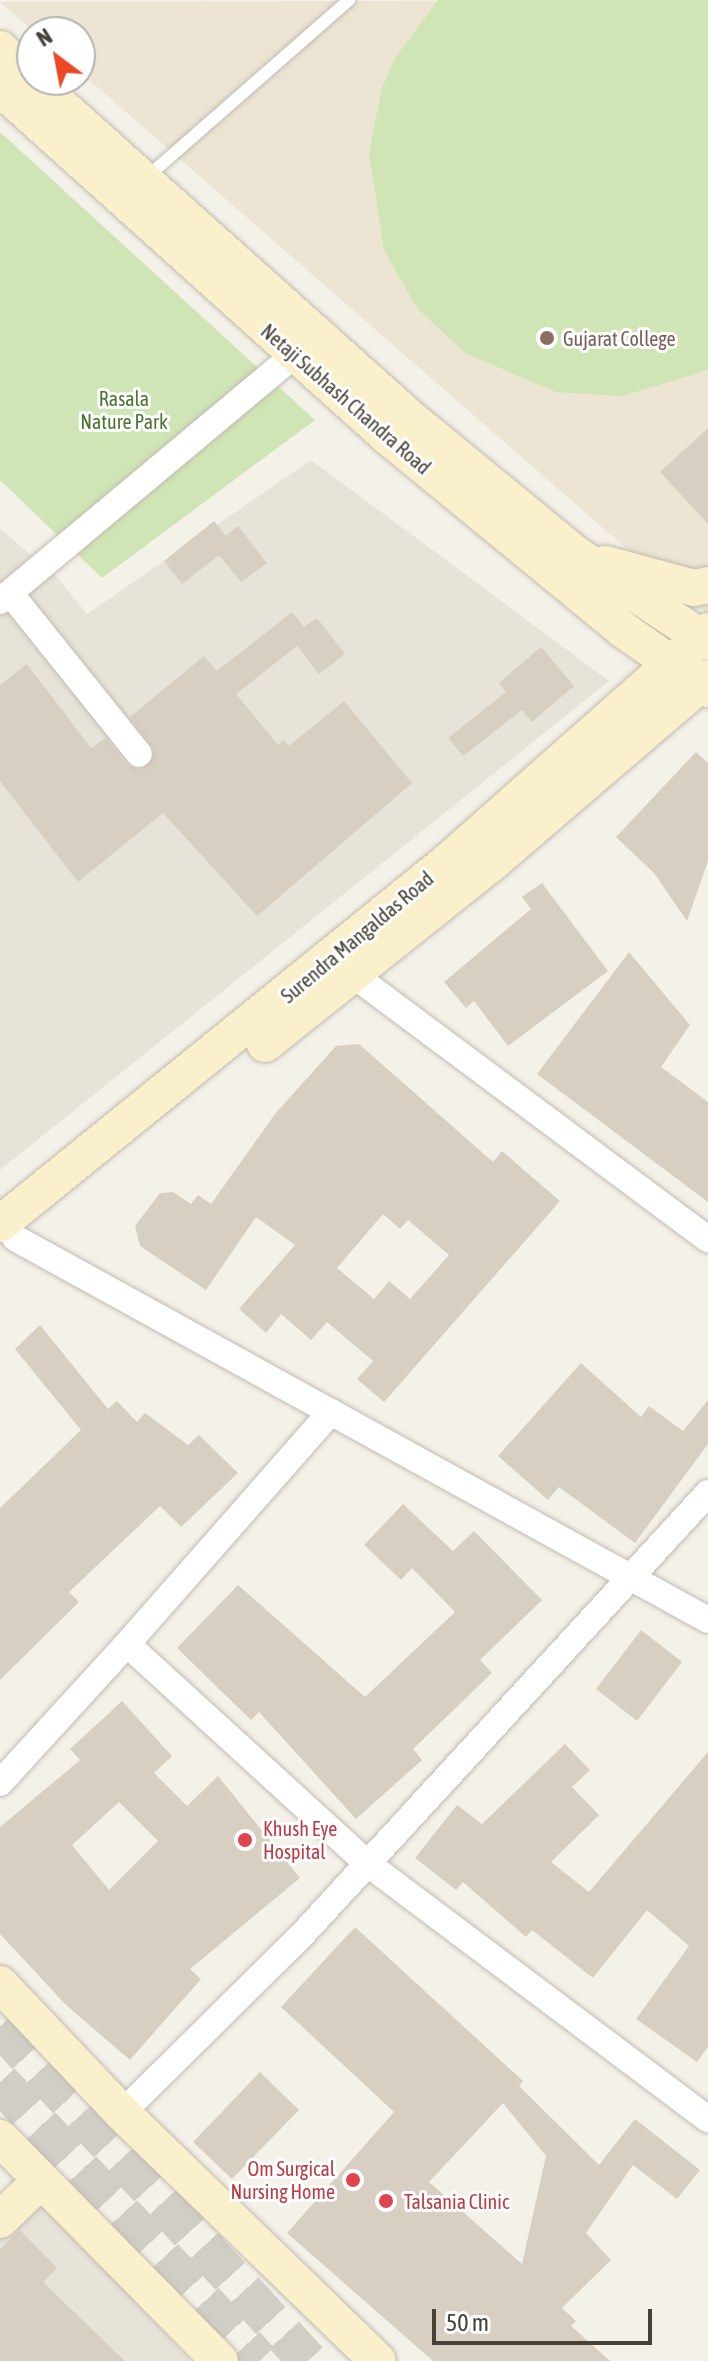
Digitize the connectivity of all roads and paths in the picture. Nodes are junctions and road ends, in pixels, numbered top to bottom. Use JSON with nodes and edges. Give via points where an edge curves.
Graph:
{"nodes":[{"id":1,"x":349,"y":0,"type":"edge"},
{"id":2,"x":0,"y":49,"type":"edge"},
{"id":3,"x":16,"y":64,"type":"edge"},
{"id":4,"x":0,"y":88,"type":"edge"},
{"id":5,"x":49,"y":96,"type":"edge"},
{"id":6,"x":142,"y":182,"type":"junction"},
{"id":7,"x":294,"y":355,"type":"junction"},
{"id":8,"x":577,"y":555,"type":"junction"},
{"id":9,"x":708,"y":585,"type":"edge"},
{"id":10,"x":5,"y":597,"type":"edge"},
{"id":11,"x":705,"y":636,"type":"edge"},
{"id":12,"x":697,"y":679,"type":"edge"},
{"id":13,"x":139,"y":754,"type":"dead end"},
{"id":14,"x":342,"y":967,"type":"junction"},
{"id":15,"x":5,"y":1237,"type":"edge"},
{"id":16,"x":708,"y":1239,"type":"edge"},
{"id":17,"x":331,"y":1412,"type":"junction"},
{"id":18,"x":708,"y":1493,"type":"edge"},
{"id":19,"x":634,"y":1579,"type":"junction"},
{"id":20,"x":708,"y":1620,"type":"edge"},
{"id":21,"x":127,"y":1644,"type":"junction"},
{"id":22,"x":0,"y":1783,"type":"edge"},
{"id":23,"x":368,"y":1864,"type":"junction"},
{"id":24,"x":0,"y":1984,"type":"edge"},
{"id":25,"x":122,"y":2113,"type":"junction"},
{"id":26,"x":708,"y":2119,"type":"edge"},
{"id":27,"x":0,"y":2138,"type":"edge"},
{"id":28,"x":39,"y":2182,"type":"junction"},
{"id":29,"x":0,"y":2220,"type":"edge"},
{"id":30,"x":220,"y":2361,"type":"edge"},
{"id":31,"x":378,"y":2361,"type":"edge"}],
"edges":[{"from":1,"to":6,"type":"lane"},
{"from":2,"to":3,"type":"main road","name":"Netaji Subhash Chandra Road"},
{"from":4,"to":7,"type":"main road","name":"Netaji Subhash Chandra Road"},
{"from":5,"to":6,"type":"main road","name":"Netaji Subhash Chandra Road"},
{"from":6,"to":8,"type":"main road","name":"Netaji Subhash Chandra Road","via":[[404,413]]},
{"from":7,"to":10,"type":"street"},
{"from":7,"to":12,"type":"main road","name":"Netaji Subhash Chandra Road"},
{"from":8,"to":9,"type":"main road","via":[[694,588]]},
{"from":8,"to":11,"type":"main road","name":"Netaji Subhash Chandra Road"},
{"from":10,"to":13,"type":"street"},
{"from":11,"to":12,"type":"main road","name":"Surendra Mangaldas Road"},
{"from":12,"to":14,"type":"main road","name":"Surendra Mangaldas Road"},
{"from":14,"to":15,"type":"main road","name":"Surendra Mangaldas Road"},
{"from":14,"to":16,"type":"street"},
{"from":15,"to":17,"type":"street"},
{"from":17,"to":19,"type":"street"},
{"from":17,"to":21,"type":"street"},
{"from":18,"to":19,"type":"street"},
{"from":19,"to":20,"type":"street"},
{"from":19,"to":23,"type":"street"},
{"from":21,"to":22,"type":"street"},
{"from":21,"to":23,"type":"street"},
{"from":23,"to":25,"type":"street"},
{"from":23,"to":26,"type":"street"},
{"from":24,"to":25,"type":"main road"},
{"from":25,"to":31,"type":"main road"},
{"from":27,"to":28,"type":"main road"},
{"from":28,"to":29,"type":"main road"},
{"from":28,"to":30,"type":"main road"}]}
